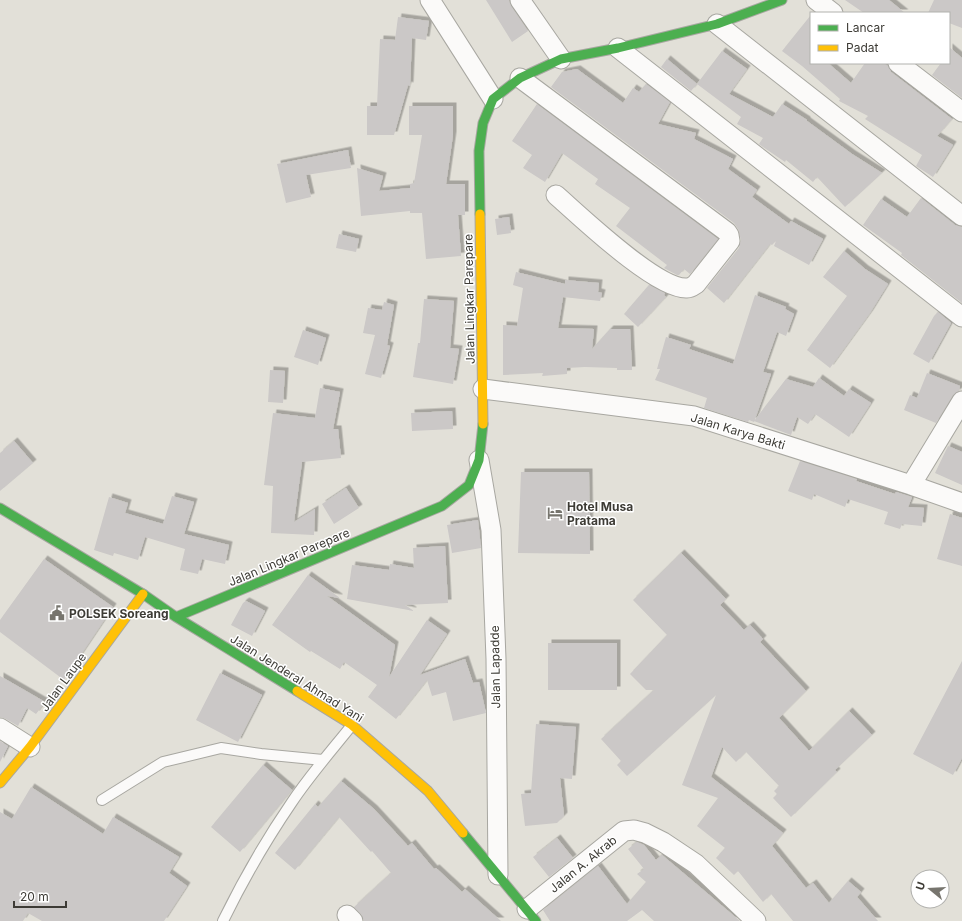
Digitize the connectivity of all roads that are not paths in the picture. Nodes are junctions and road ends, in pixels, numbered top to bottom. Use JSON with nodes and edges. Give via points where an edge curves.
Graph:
{"nodes":[{"id":1,"x":430,"y":0,"type":"edge"},
{"id":2,"x":520,"y":0,"type":"edge"},
{"id":3,"x":782,"y":0,"type":"edge"},
{"id":4,"x":816,"y":0,"type":"edge"},
{"id":5,"x":832,"y":12,"type":"edge"},
{"id":6,"x":717,"y":24,"type":"junction"},
{"id":7,"x":618,"y":48,"type":"junction"},
{"id":8,"x":561,"y":59,"type":"junction"},
{"id":9,"x":899,"y":64,"type":"edge"},
{"id":10,"x":520,"y":78,"type":"junction"},
{"id":11,"x":493,"y":99,"type":"junction"},
{"id":12,"x":962,"y":112,"type":"edge"},
{"id":13,"x":556,"y":195,"type":"dead end"},
{"id":14,"x":962,"y":216,"type":"edge"},
{"id":15,"x":962,"y":317,"type":"edge"},
{"id":16,"x":483,"y":390,"type":"junction"},
{"id":17,"x":962,"y":401,"type":"edge"},
{"id":18,"x":479,"y":460,"type":"junction"},
{"id":19,"x":911,"y":485,"type":"junction"},
{"id":20,"x":962,"y":503,"type":"edge"},
{"id":21,"x":0,"y":508,"type":"edge"},
{"id":22,"x":143,"y":594,"type":"junction"},
{"id":23,"x":176,"y":617,"type":"junction"},
{"id":24,"x":352,"y":726,"type":"junction"},
{"id":25,"x":0,"y":728,"type":"edge"},
{"id":26,"x":30,"y":747,"type":"junction"},
{"id":27,"x":323,"y":760,"type":"junction"},
{"id":28,"x":0,"y":783,"type":"edge"},
{"id":29,"x":102,"y":800,"type":"dead end"},
{"id":30,"x":498,"y":875,"type":"junction"},
{"id":31,"x":532,"y":915,"type":"edge"},
{"id":32,"x":223,"y":921,"type":"edge"},
{"id":33,"x":756,"y":921,"type":"edge"}],
"edges":[{"from":1,"to":11,"type":"street"},
{"from":2,"to":8,"type":"street"},
{"from":3,"to":6,"type":"main road","name":"Jalan Lingkar Parepare"},
{"from":4,"to":5,"type":"street"},
{"from":6,"to":7,"type":"main road","name":"Jalan Lingkar Parepare"},
{"from":6,"to":14,"type":"street"},
{"from":7,"to":8,"type":"main road","name":"Jalan Lingkar Parepare"},
{"from":7,"to":15,"type":"street"},
{"from":8,"to":10,"type":"main road","name":"Jalan Lingkar Parepare"},
{"from":9,"to":12,"type":"street"},
{"from":10,"to":11,"type":"main road","name":"Jalan Lingkar Parepare"},
{"from":10,"to":13,"type":"street","via":[[727,232],[730,241],[696,284],[681,287],[661,280],[615,247]]},
{"from":11,"to":16,"type":"main road","name":"Jalan Lingkar Parepare","via":[[483,123],[479,151]]},
{"from":16,"to":18,"type":"main road","name":"Jalan Lingkar Parepare","via":[[483,429]]},
{"from":16,"to":19,"type":"street","name":"Jalan Karya Bakti","via":[[694,416]]},
{"from":17,"to":19,"type":"street"},
{"from":18,"to":23,"type":"main road","name":"Jalan Lingkar Parepare","via":[[469,485],[442,506]]},
{"from":18,"to":30,"type":"street","name":"Jalan Lapadde","via":[[491,530],[496,659]]},
{"from":19,"to":20,"type":"street","name":"Jalan Karya Bakti"},
{"from":21,"to":22,"type":"main road","name":"Jalan Jenderal Ahmad Yani"},
{"from":22,"to":23,"type":"main road","name":"Jalan Jenderal Ahmad Yani"},
{"from":22,"to":26,"type":"main road","name":"Jalan Laupe"},
{"from":23,"to":24,"type":"main road","name":"Jalan Jenderal Ahmad Yani"},
{"from":24,"to":27,"type":"lane"},
{"from":24,"to":30,"type":"main road","name":"Jalan Jenderal Ahmad Yani","via":[[428,791]]},
{"from":25,"to":26,"type":"street"},
{"from":26,"to":28,"type":"main road","name":"Jalan Laupe"},
{"from":27,"to":29,"type":"lane","via":[[221,748],[164,762]]},
{"from":27,"to":32,"type":"lane","via":[[259,852]]},
{"from":30,"to":31,"type":"main road","name":"Jalan Jenderal Ahmad Yani"},
{"from":31,"to":33,"type":"street","name":"Jalan A. Akrab","via":[[624,831],[634,830],[657,839],[696,864]]}]}
